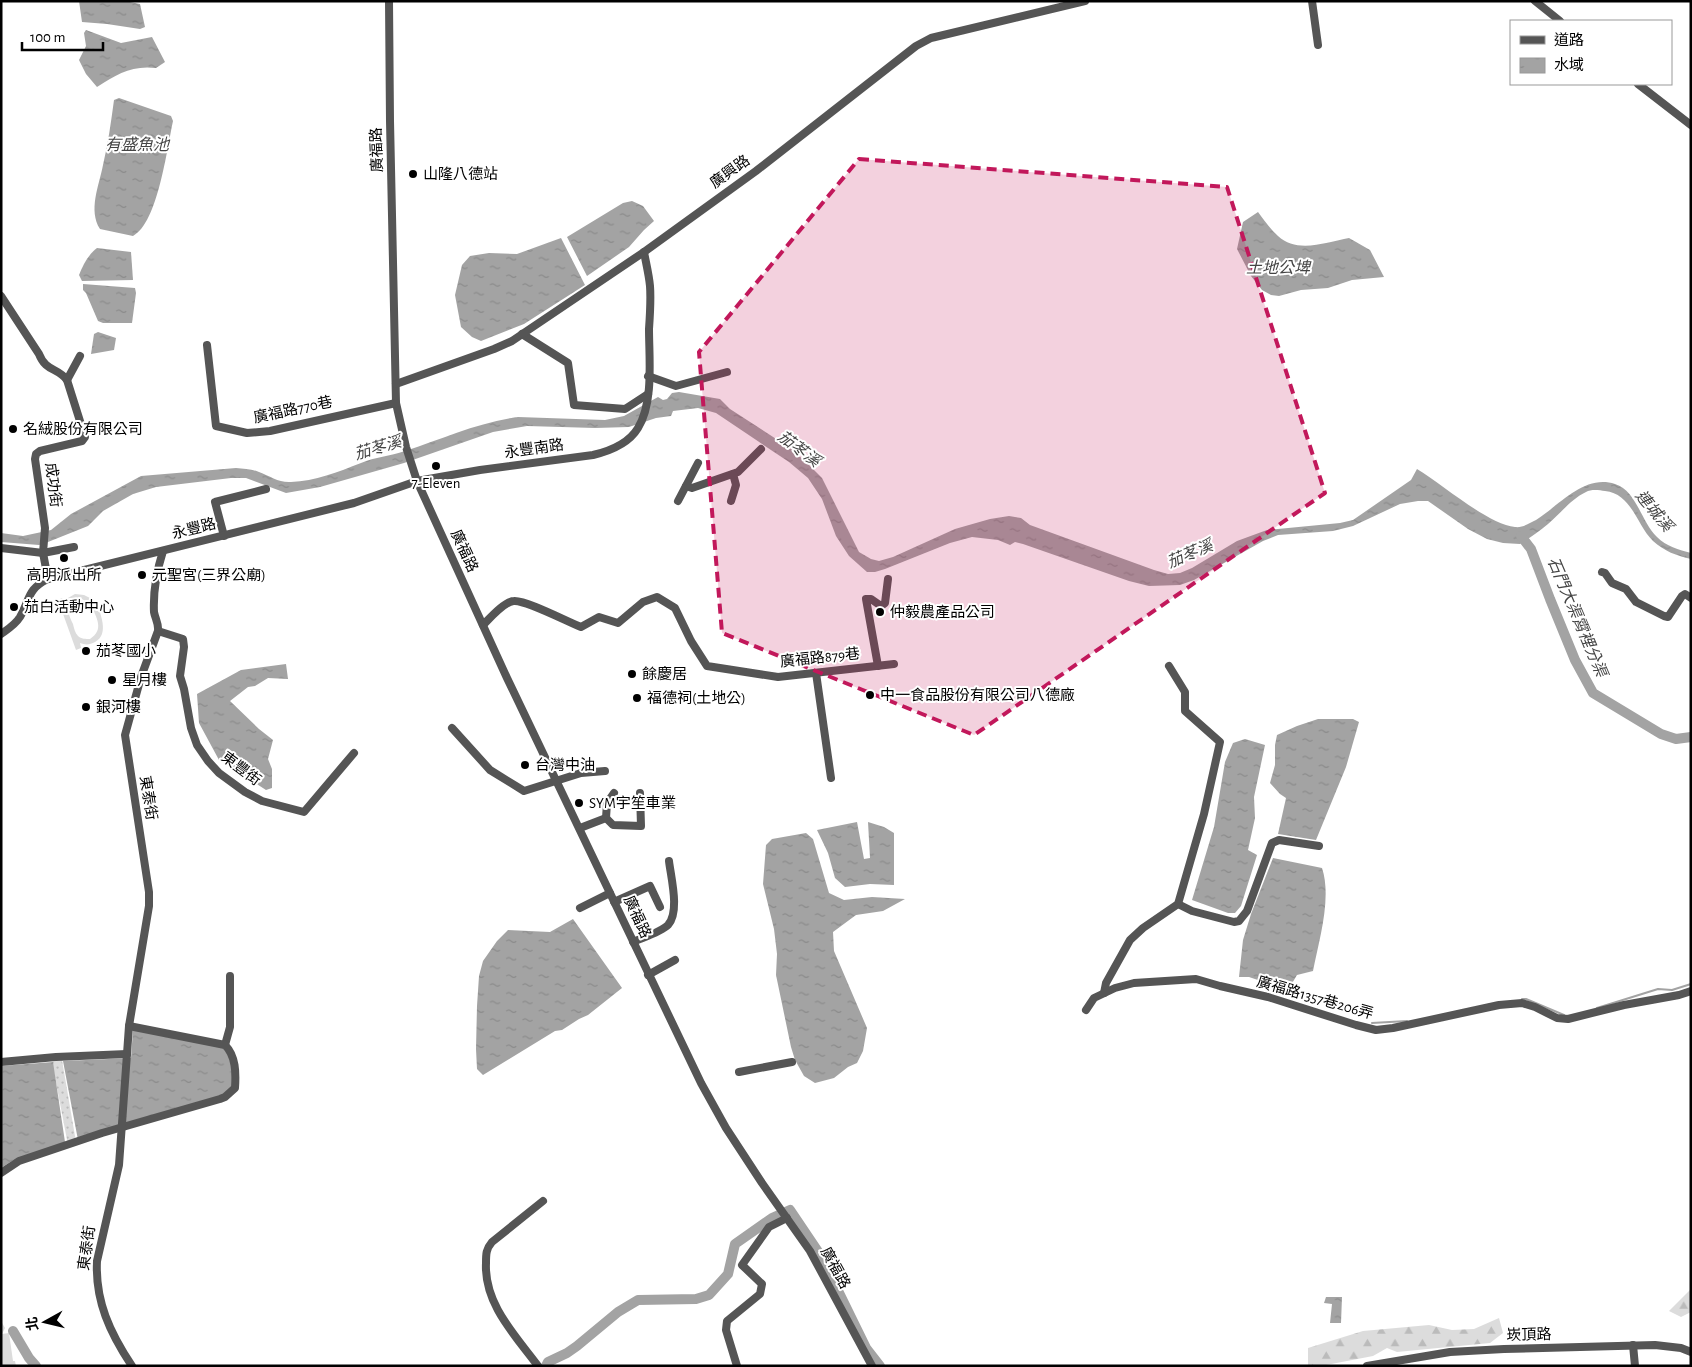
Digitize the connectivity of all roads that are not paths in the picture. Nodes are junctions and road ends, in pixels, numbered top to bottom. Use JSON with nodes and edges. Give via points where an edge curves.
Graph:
{"nodes":[{"id":1,"x":389,"y":1,"type":"edge"},
{"id":2,"x":1085,"y":1,"type":"edge"},
{"id":3,"x":1312,"y":1,"type":"edge"},
{"id":4,"x":1535,"y":1,"type":"edge"},
{"id":5,"x":1559,"y":20,"type":"edge"},
{"id":6,"x":1318,"y":45,"type":"dead end"},
{"id":7,"x":1639,"y":85,"type":"edge"},
{"id":8,"x":1691,"y":125,"type":"edge"},
{"id":9,"x":644,"y":252,"type":"junction"},
{"id":10,"x":1,"y":296,"type":"edge"},
{"id":11,"x":522,"y":334,"type":"junction"},
{"id":12,"x":207,"y":346,"type":"dead end"},
{"id":13,"x":80,"y":356,"type":"dead end"},
{"id":14,"x":727,"y":372,"type":"dead end"},
{"id":15,"x":648,"y":376,"type":"junction"},
{"id":16,"x":67,"y":380,"type":"junction"},
{"id":17,"x":396,"y":384,"type":"junction"},
{"id":18,"x":648,"y":394,"type":"junction"},
{"id":19,"x":396,"y":403,"type":"junction"},
{"id":20,"x":761,"y":449,"type":"dead end"},
{"id":21,"x":698,"y":463,"type":"dead end"},
{"id":22,"x":733,"y":474,"type":"junction"},
{"id":23,"x":417,"y":481,"type":"junction"},
{"id":24,"x":686,"y":486,"type":"junction"},
{"id":25,"x":266,"y":489,"type":"dead end"},
{"id":26,"x":678,"y":501,"type":"dead end"},
{"id":27,"x":731,"y":501,"type":"dead end"},
{"id":28,"x":224,"y":536,"type":"junction"},
{"id":29,"x":74,"y":547,"type":"dead end"},
{"id":30,"x":1,"y":548,"type":"edge"},
{"id":31,"x":163,"y":552,"type":"junction"},
{"id":32,"x":43,"y":553,"type":"junction"},
{"id":33,"x":1602,"y":572,"type":"dead end"},
{"id":34,"x":48,"y":579,"type":"junction"},
{"id":35,"x":888,"y":579,"type":"dead end"},
{"id":36,"x":1691,"y":598,"type":"edge"},
{"id":37,"x":483,"y":625,"type":"junction"},
{"id":38,"x":158,"y":631,"type":"junction"},
{"id":39,"x":1,"y":634,"type":"edge"},
{"id":40,"x":894,"y":664,"type":"dead end"},
{"id":41,"x":878,"y":666,"type":"junction"},
{"id":42,"x":1170,"y":666,"type":"dead end"},
{"id":43,"x":816,"y":673,"type":"junction"},
{"id":44,"x":452,"y":728,"type":"dead end"},
{"id":45,"x":354,"y":753,"type":"dead end"},
{"id":46,"x":605,"y":771,"type":"dead end"},
{"id":47,"x":831,"y":778,"type":"dead end"},
{"id":48,"x":556,"y":780,"type":"junction"},
{"id":49,"x":614,"y":793,"type":"dead end"},
{"id":50,"x":640,"y":793,"type":"dead end"},
{"id":51,"x":606,"y":818,"type":"junction"},
{"id":52,"x":580,"y":828,"type":"junction"},
{"id":53,"x":1319,"y":846,"type":"dead end"},
{"id":54,"x":669,"y":861,"type":"dead end"},
{"id":55,"x":610,"y":893,"type":"junction"},
{"id":56,"x":614,"y":902,"type":"junction"},
{"id":57,"x":1178,"y":904,"type":"junction"},
{"id":58,"x":660,"y":907,"type":"dead end"},
{"id":59,"x":580,"y":908,"type":"dead end"},
{"id":60,"x":633,"y":942,"type":"junction"},
{"id":61,"x":675,"y":960,"type":"dead end"},
{"id":62,"x":648,"y":975,"type":"junction"},
{"id":63,"x":230,"y":976,"type":"dead end"},
{"id":64,"x":1691,"y":991,"type":"edge"},
{"id":65,"x":1104,"y":993,"type":"junction"},
{"id":66,"x":1086,"y":1010,"type":"dead end"},
{"id":67,"x":128,"y":1026,"type":"junction"},
{"id":68,"x":225,"y":1045,"type":"junction"},
{"id":69,"x":127,"y":1054,"type":"junction"},
{"id":70,"x":1,"y":1062,"type":"edge"},
{"id":71,"x":792,"y":1062,"type":"dead end"},
{"id":72,"x":739,"y":1072,"type":"dead end"},
{"id":73,"x":123,"y":1128,"type":"junction"},
{"id":74,"x":1,"y":1173,"type":"edge"},
{"id":75,"x":544,"y":1201,"type":"dead end"},
{"id":76,"x":786,"y":1218,"type":"junction"},
{"id":77,"x":1633,"y":1345,"type":"junction"},
{"id":78,"x":1691,"y":1352,"type":"edge"},
{"id":79,"x":737,"y":1362,"type":"edge"},
{"id":80,"x":132,"y":1366,"type":"edge"},
{"id":81,"x":538,"y":1366,"type":"edge"},
{"id":82,"x":872,"y":1366,"type":"edge"},
{"id":83,"x":1367,"y":1366,"type":"edge"},
{"id":84,"x":1635,"y":1366,"type":"edge"}],
"edges":[{"from":1,"to":17,"type":"street","name":"廣福路"},
{"from":2,"to":9,"type":"street","name":"廣興路","via":[[954,31],[923,42],[756,171]]},
{"from":3,"to":6,"type":"street"},
{"from":4,"to":5,"type":"street"},
{"from":7,"to":8,"type":"street"},
{"from":9,"to":11,"type":"street","name":"廣興路"},
{"from":9,"to":15,"type":"street","via":[[650,286]]},
{"from":10,"to":16,"type":"street","via":[[43,364]]},
{"from":11,"to":17,"type":"street","name":"廣興路","via":[[494,349]]},
{"from":11,"to":18,"type":"street","via":[[568,363],[574,405],[625,409]]},
{"from":12,"to":19,"type":"street","name":"廣福路770巷","via":[[216,426],[247,433],[270,431]]},
{"from":13,"to":16,"type":"street"},
{"from":14,"to":15,"type":"street","via":[[676,386]]},
{"from":15,"to":18,"type":"street"},
{"from":16,"to":32,"type":"street","name":"成功街","via":[[85,437],[82,441],[36,454],[44,530]]},
{"from":17,"to":19,"type":"street","name":"廣福路"},
{"from":18,"to":23,"type":"street","name":"永豐南路","via":[[642,420],[634,434],[609,451]]},
{"from":19,"to":23,"type":"street","name":"廣福路"},
{"from":20,"to":22,"type":"street"},
{"from":21,"to":24,"type":"street"},
{"from":22,"to":24,"type":"street","via":[[692,488]]},
{"from":22,"to":27,"type":"street","via":[[736,485]]},
{"from":23,"to":28,"type":"street","name":"永豐路","via":[[354,503]]},
{"from":23,"to":37,"type":"street","name":"廣福路"},
{"from":24,"to":26,"type":"street"},
{"from":25,"to":28,"type":"street","via":[[215,502]]},
{"from":28,"to":31,"type":"street","name":"永豐路"},
{"from":29,"to":32,"type":"street"},
{"from":30,"to":32,"type":"street"},
{"from":31,"to":34,"type":"street","name":"永豐路"},
{"from":31,"to":38,"type":"street","via":[[154,599]]},
{"from":32,"to":34,"type":"street"},
{"from":33,"to":36,"type":"street","via":[[1626,589],[1636,602],[1664,616],[1668,616],[1685,594]]},
{"from":34,"to":39,"type":"street","name":"永豐路","via":[[33,589],[20,617]]},
{"from":35,"to":41,"type":"street","via":[[885,603],[881,606],[866,599]]},
{"from":37,"to":43,"type":"street","name":"廣福路879巷","via":[[506,604],[515,601],[582,627],[599,617],[618,623],[657,596],[676,608],[707,666],[778,677]]},
{"from":37,"to":48,"type":"street","name":"廣福路"},
{"from":38,"to":45,"type":"street","name":"東豐街","via":[[183,639],[180,676],[197,745],[219,773],[245,792],[262,801],[304,812]]},
{"from":38,"to":67,"type":"street","name":"東泰街","via":[[124,734],[149,892]]},
{"from":40,"to":41,"type":"street","name":"廣福路879巷"},
{"from":41,"to":43,"type":"street","name":"廣福路879巷"},
{"from":42,"to":57,"type":"street","via":[[1185,692],[1185,711],[1220,742],[1204,814]]},
{"from":43,"to":47,"type":"street"},
{"from":44,"to":48,"type":"street","via":[[490,770],[524,791]]},
{"from":46,"to":48,"type":"street"},
{"from":48,"to":52,"type":"street","name":"廣福路"},
{"from":49,"to":51,"type":"street","via":[[607,804]]},
{"from":50,"to":51,"type":"street","via":[[641,826],[613,825]]},
{"from":51,"to":52,"type":"street"},
{"from":52,"to":55,"type":"street","name":"廣福路"},
{"from":53,"to":57,"type":"street","via":[[1279,840],[1272,844],[1247,911],[1239,921],[1192,911]]},
{"from":54,"to":60,"type":"street","via":[[674,917],[667,926]]},
{"from":55,"to":56,"type":"street","name":"廣福路"},
{"from":55,"to":59,"type":"street"},
{"from":56,"to":58,"type":"street","via":[[650,886]]},
{"from":56,"to":60,"type":"street","name":"廣福路"},
{"from":57,"to":65,"type":"street","via":[[1130,940],[1106,983]]},
{"from":60,"to":62,"type":"street","name":"廣福路"},
{"from":61,"to":62,"type":"street"},
{"from":62,"to":76,"type":"street","name":"廣福路","via":[[700,1083]]},
{"from":63,"to":68,"type":"street","via":[[230,1027]]},
{"from":64,"to":65,"type":"street","name":"廣福路1357巷206弄","via":[[1568,1019],[1522,1003],[1376,1030],[1196,979],[1134,983]]},
{"from":65,"to":66,"type":"street","name":"廣福路1357巷206弄","via":[[1094,998]]},
{"from":67,"to":68,"type":"street"},
{"from":67,"to":69,"type":"street","name":"東泰街"},
{"from":68,"to":73,"type":"street","via":[[230,1050],[236,1070],[233,1091],[220,1099]]},
{"from":69,"to":70,"type":"street"},
{"from":69,"to":73,"type":"street","name":"東泰街"},
{"from":71,"to":72,"type":"street"},
{"from":73,"to":74,"type":"street","via":[[19,1161]]},
{"from":73,"to":80,"type":"street","name":"東泰街","via":[[119,1164],[96,1261],[96,1275],[111,1331]]},
{"from":75,"to":81,"type":"street","via":[[486,1248],[485,1274],[498,1309]]},
{"from":76,"to":79,"type":"street","via":[[769,1227],[742,1265],[762,1284],[760,1294],[727,1321],[726,1330]]},
{"from":76,"to":82,"type":"street","name":"廣福路","via":[[810,1251]]},
{"from":77,"to":78,"type":"street","name":"崁頂路","via":[[1680,1348]]},
{"from":77,"to":83,"type":"street","name":"崁頂路","via":[[1450,1352]]},
{"from":77,"to":84,"type":"street"}]}
